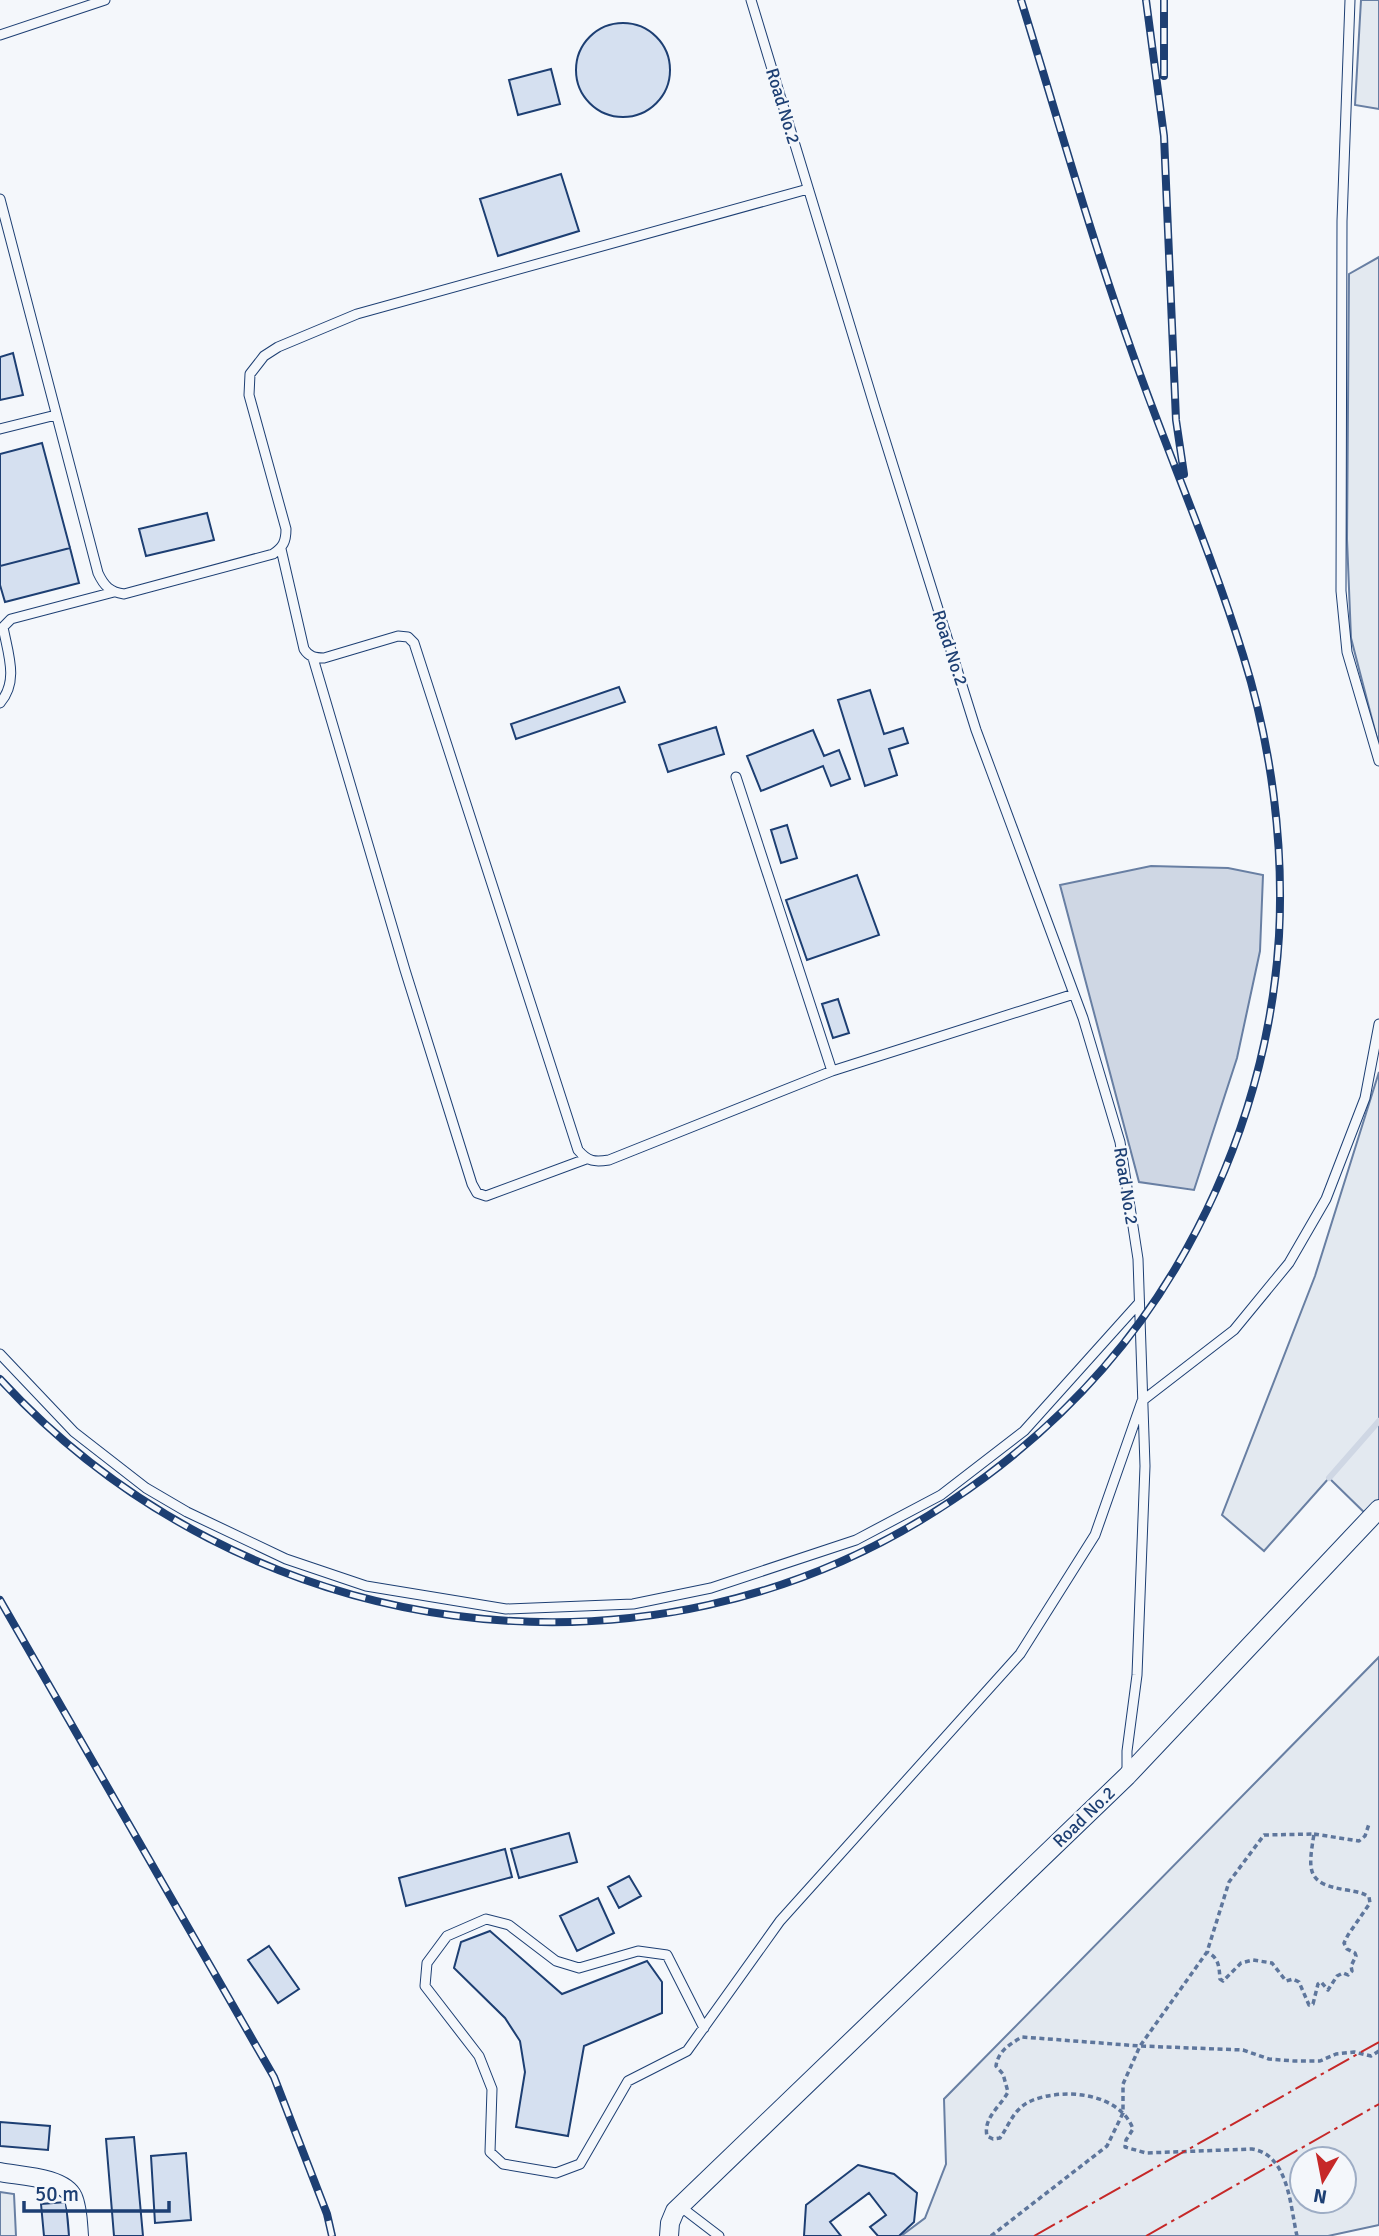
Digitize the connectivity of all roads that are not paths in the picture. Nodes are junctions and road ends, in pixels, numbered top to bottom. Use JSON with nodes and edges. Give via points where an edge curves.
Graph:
{"nodes":[{"id":1,"x":105,"y":0,"type":"edge"},
{"id":2,"x":751,"y":0,"type":"edge"},
{"id":3,"x":1350,"y":0,"type":"edge"},
{"id":4,"x":0,"y":35,"type":"edge"},
{"id":5,"x":808,"y":189,"type":"junction"},
{"id":6,"x":0,"y":199,"type":"edge"},
{"id":7,"x":56,"y":415,"type":"junction"},
{"id":8,"x":0,"y":429,"type":"edge"},
{"id":9,"x":281,"y":549,"type":"junction"},
{"id":10,"x":114,"y":592,"type":"junction"},
{"id":11,"x":0,"y":615,"type":"edge"},
{"id":12,"x":3,"y":627,"type":"junction"},
{"id":13,"x":313,"y":657,"type":"junction"},
{"id":14,"x":0,"y":703,"type":"edge"},
{"id":15,"x":1379,"y":761,"type":"edge"},
{"id":16,"x":736,"y":777,"type":"dead end"},
{"id":17,"x":1074,"y":994,"type":"junction"},
{"id":18,"x":1379,"y":1024,"type":"edge"},
{"id":19,"x":832,"y":1071,"type":"junction"},
{"id":20,"x":586,"y":1159,"type":"junction"},
{"id":21,"x":1139,"y":1303,"type":"junction"},
{"id":22,"x":0,"y":1354,"type":"edge"},
{"id":23,"x":1142,"y":1401,"type":"junction"},
{"id":24,"x":1379,"y":1509,"type":"edge"},
{"id":25,"x":1127,"y":1776,"type":"junction"},
{"id":26,"x":704,"y":2028,"type":"junction"},
{"id":27,"x":0,"y":2172,"type":"edge"},
{"id":28,"x":681,"y":2207,"type":"junction"},
{"id":29,"x":79,"y":2236,"type":"edge"},
{"id":30,"x":669,"y":2236,"type":"edge"},
{"id":31,"x":719,"y":2236,"type":"edge"}],
"edges":[{"from":1,"to":4,"type":"lane"},
{"from":2,"to":5,"type":"lane","name":"Road No.2"},
{"from":3,"to":15,"type":"lane","via":[[1342,220],[1341,591],[1347,652]]},
{"from":5,"to":9,"type":"lane","via":[[357,314],[278,347],[255,366],[248,381],[286,529]]},
{"from":5,"to":17,"type":"lane","name":"Road No.2","via":[[976,730]]},
{"from":6,"to":7,"type":"lane"},
{"from":7,"to":8,"type":"lane"},
{"from":7,"to":10,"type":"lane","via":[[98,573]]},
{"from":9,"to":10,"type":"lane","via":[[138,591]]},
{"from":9,"to":13,"type":"lane","via":[[304,649]]},
{"from":10,"to":12,"type":"lane","via":[[11,619]]},
{"from":11,"to":12,"type":"lane"},
{"from":12,"to":14,"type":"lane","via":[[12,680]]},
{"from":13,"to":20,"type":"lane","via":[[324,658],[398,636],[414,643],[578,1150]]},
{"from":13,"to":20,"type":"lane","via":[[471,1184],[486,1196]]},
{"from":16,"to":19,"type":"lane"},
{"from":17,"to":19,"type":"lane"},
{"from":17,"to":21,"type":"lane","name":"Road No.2","via":[[1119,1142],[1138,1259]]},
{"from":18,"to":23,"type":"lane","via":[[1365,1098],[1326,1199],[1289,1263],[1234,1329]]},
{"from":19,"to":20,"type":"lane","via":[[609,1160]]},
{"from":21,"to":22,"type":"lane","via":[[1024,1431],[941,1495],[856,1541],[711,1588],[633,1604],[506,1609],[366,1586],[286,1559],[146,1488],[74,1432]]},
{"from":21,"to":23,"type":"lane","name":"Road No.2"},
{"from":23,"to":25,"type":"lane","name":"Road No.2","via":[[1145,1466],[1137,1675]]},
{"from":23,"to":26,"type":"lane","via":[[1095,1535],[1020,1654],[780,1921]]},
{"from":24,"to":25,"type":"street"},
{"from":25,"to":28,"type":"street","name":"Road No.2"},
{"from":26,"to":26,"type":"lane","via":[[687,2051],[628,2081],[580,2164],[556,2173],[503,2164],[490,2152],[492,2089],[479,2056],[425,1986],[427,1964],[447,1937],[486,1919],[509,1925],[556,1961],[579,1968],[638,1951],[667,1955]]},
{"from":27,"to":29,"type":"street","via":[[68,2188]]},
{"from":28,"to":30,"type":"street","name":"Road No.2","via":[[670,2223]]},
{"from":28,"to":31,"type":"lane"}]}
